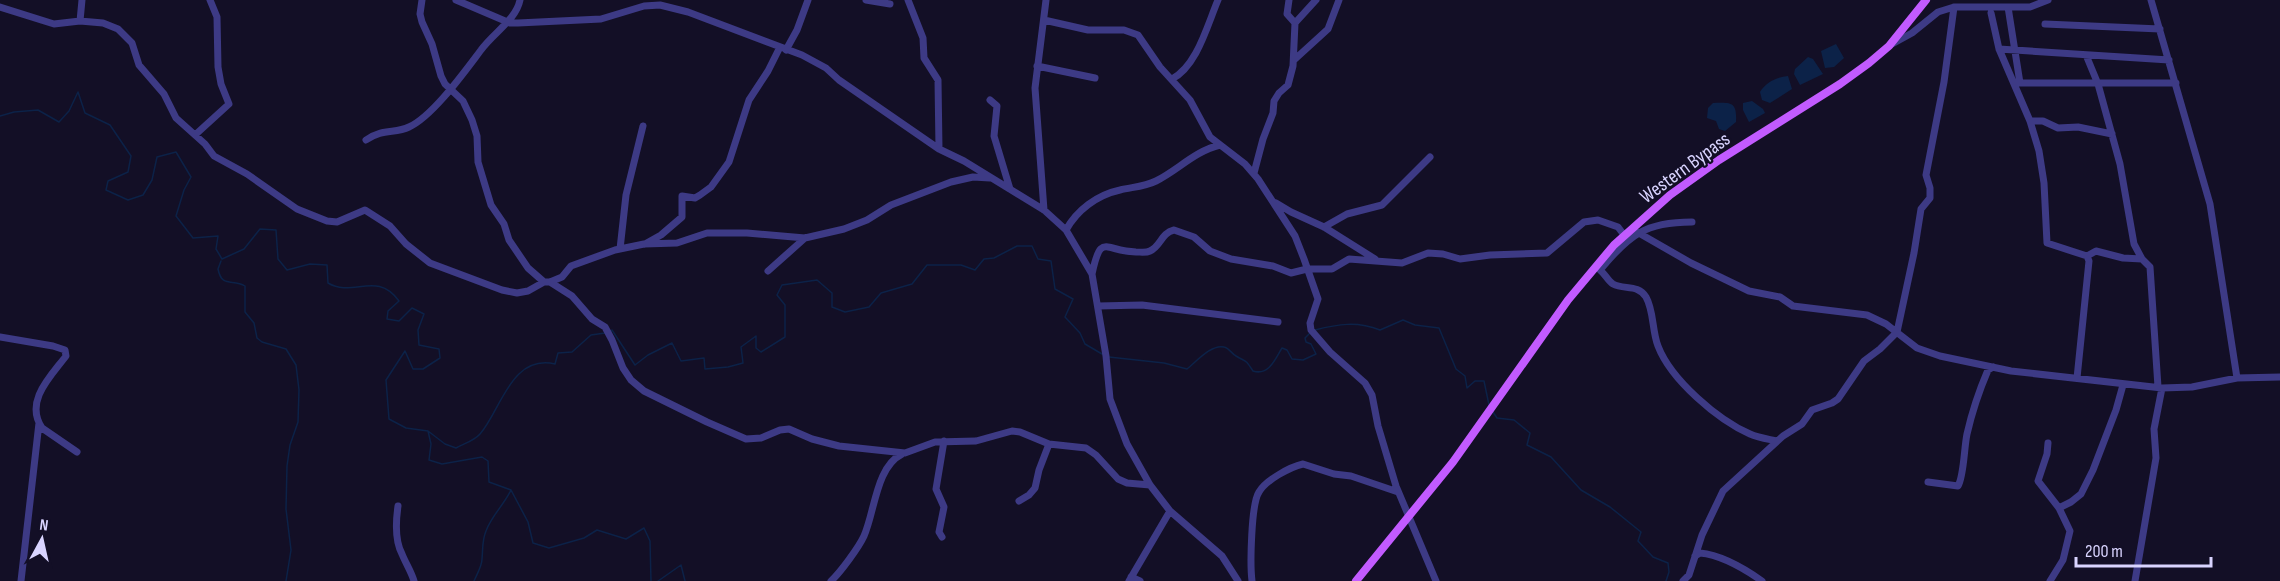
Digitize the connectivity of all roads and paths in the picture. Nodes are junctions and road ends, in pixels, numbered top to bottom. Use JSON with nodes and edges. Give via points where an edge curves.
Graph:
{"nodes":[{"id":1,"x":81,"y":0,"type":"edge"},
{"id":2,"x":210,"y":0,"type":"edge"},
{"id":3,"x":422,"y":0,"type":"edge"},
{"id":4,"x":456,"y":0,"type":"edge"},
{"id":5,"x":520,"y":0,"type":"edge"},
{"id":6,"x":808,"y":0,"type":"edge"},
{"id":7,"x":866,"y":0,"type":"edge"},
{"id":8,"x":908,"y":0,"type":"edge"},
{"id":9,"x":1046,"y":0,"type":"edge"},
{"id":10,"x":1218,"y":0,"type":"edge"},
{"id":11,"x":1289,"y":0,"type":"edge"},
{"id":12,"x":1316,"y":0,"type":"edge"},
{"id":13,"x":1339,"y":0,"type":"edge"},
{"id":14,"x":1926,"y":0,"type":"edge"},
{"id":15,"x":2048,"y":0,"type":"edge"},
{"id":16,"x":2151,"y":0,"type":"edge"},
{"id":17,"x":670,"y":4,"type":"edge"},
{"id":18,"x":890,"y":4,"type":"dead end"},
{"id":19,"x":1979,"y":5,"type":"edge"},
{"id":20,"x":0,"y":7,"type":"edge"},
{"id":21,"x":1954,"y":7,"type":"junction"},
{"id":22,"x":2006,"y":7,"type":"junction"},
{"id":23,"x":1990,"y":13,"type":"junction"},
{"id":24,"x":1044,"y":20,"type":"junction"},
{"id":25,"x":80,"y":21,"type":"junction"},
{"id":26,"x":507,"y":21,"type":"junction"},
{"id":27,"x":1295,"y":23,"type":"junction"},
{"id":28,"x":2045,"y":24,"type":"dead end"},
{"id":29,"x":2160,"y":29,"type":"junction"},
{"id":30,"x":1889,"y":46,"type":"junction"},
{"id":31,"x":783,"y":49,"type":"junction"},
{"id":32,"x":1999,"y":49,"type":"junction"},
{"id":33,"x":2016,"y":52,"type":"junction"},
{"id":34,"x":2086,"y":56,"type":"junction"},
{"id":35,"x":1294,"y":60,"type":"junction"},
{"id":36,"x":2169,"y":60,"type":"junction"},
{"id":37,"x":1037,"y":66,"type":"junction"},
{"id":38,"x":1095,"y":78,"type":"dead end"},
{"id":39,"x":1172,"y":79,"type":"junction"},
{"id":40,"x":2176,"y":83,"type":"junction"},
{"id":41,"x":2098,"y":84,"type":"junction"},
{"id":42,"x":449,"y":88,"type":"junction"},
{"id":43,"x":990,"y":100,"type":"dead end"},
{"id":44,"x":2030,"y":121,"type":"junction"},
{"id":45,"x":643,"y":126,"type":"dead end"},
{"id":46,"x":2112,"y":134,"type":"junction"},
{"id":47,"x":195,"y":135,"type":"junction"},
{"id":48,"x":366,"y":140,"type":"dead end"},
{"id":49,"x":1220,"y":145,"type":"junction"},
{"id":50,"x":939,"y":149,"type":"junction"},
{"id":51,"x":1430,"y":157,"type":"dead end"},
{"id":52,"x":1254,"y":173,"type":"junction"},
{"id":53,"x":990,"y":178,"type":"junction"},
{"id":54,"x":1010,"y":189,"type":"junction"},
{"id":55,"x":1274,"y":201,"type":"junction"},
{"id":56,"x":1044,"y":210,"type":"junction"},
{"id":57,"x":1692,"y":222,"type":"dead end"},
{"id":58,"x":1324,"y":227,"type":"junction"},
{"id":59,"x":1066,"y":230,"type":"junction"},
{"id":60,"x":1637,"y":232,"type":"junction"},
{"id":61,"x":661,"y":235,"type":"junction"},
{"id":62,"x":1624,"y":235,"type":"junction"},
{"id":63,"x":805,"y":238,"type":"junction"},
{"id":64,"x":667,"y":243,"type":"junction"},
{"id":65,"x":644,"y":244,"type":"junction"},
{"id":66,"x":620,"y":249,"type":"junction"},
{"id":67,"x":2087,"y":256,"type":"junction"},
{"id":68,"x":2142,"y":259,"type":"junction"},
{"id":69,"x":1377,"y":260,"type":"junction"},
{"id":70,"x":1307,"y":270,"type":"junction"},
{"id":71,"x":768,"y":271,"type":"dead end"},
{"id":72,"x":1092,"y":274,"type":"junction"},
{"id":73,"x":547,"y":282,"type":"junction"},
{"id":74,"x":1098,"y":306,"type":"junction"},
{"id":75,"x":1278,"y":322,"type":"dead end"},
{"id":76,"x":1897,"y":332,"type":"junction"},
{"id":77,"x":0,"y":337,"type":"edge"},
{"id":78,"x":1993,"y":367,"type":"junction"},
{"id":79,"x":2280,"y":377,"type":"edge"},
{"id":80,"x":2078,"y":378,"type":"junction"},
{"id":81,"x":2237,"y":378,"type":"junction"},
{"id":82,"x":2123,"y":385,"type":"junction"},
{"id":83,"x":2160,"y":388,"type":"junction"},
{"id":84,"x":39,"y":423,"type":"junction"},
{"id":85,"x":944,"y":441,"type":"junction"},
{"id":86,"x":1777,"y":441,"type":"junction"},
{"id":87,"x":2048,"y":443,"type":"dead end"},
{"id":88,"x":1049,"y":444,"type":"junction"},
{"id":89,"x":77,"y":452,"type":"dead end"},
{"id":90,"x":905,"y":453,"type":"junction"},
{"id":91,"x":1928,"y":482,"type":"dead end"},
{"id":92,"x":1150,"y":485,"type":"junction"},
{"id":93,"x":1398,"y":492,"type":"junction"},
{"id":94,"x":1019,"y":501,"type":"dead end"},
{"id":95,"x":398,"y":506,"type":"dead end"},
{"id":96,"x":2059,"y":508,"type":"junction"},
{"id":97,"x":1170,"y":511,"type":"junction"},
{"id":98,"x":1408,"y":518,"type":"junction"},
{"id":99,"x":942,"y":537,"type":"dead end"},
{"id":100,"x":1695,"y":556,"type":"junction"},
{"id":101,"x":1130,"y":579,"type":"edge"},
{"id":102,"x":21,"y":581,"type":"edge"},
{"id":103,"x":414,"y":581,"type":"edge"},
{"id":104,"x":831,"y":581,"type":"edge"},
{"id":105,"x":1140,"y":581,"type":"edge"},
{"id":106,"x":1238,"y":581,"type":"edge"},
{"id":107,"x":1252,"y":581,"type":"edge"},
{"id":108,"x":1356,"y":581,"type":"edge"},
{"id":109,"x":1436,"y":581,"type":"edge"},
{"id":110,"x":1683,"y":581,"type":"edge"},
{"id":111,"x":1762,"y":581,"type":"edge"},
{"id":112,"x":2049,"y":581,"type":"edge"},
{"id":113,"x":2135,"y":581,"type":"edge"}],
"edges":[{"from":1,"to":25,"type":"street"},
{"from":2,"to":47,"type":"street","via":[[217,17],[221,84],[229,104]]},
{"from":3,"to":42,"type":"street","via":[[422,22]]},
{"from":4,"to":26,"type":"street"},
{"from":5,"to":26,"type":"street"},
{"from":6,"to":31,"type":"street","via":[[797,30]]},
{"from":7,"to":18,"type":"street"},
{"from":8,"to":50,"type":"street","via":[[923,38],[924,58],[938,80]]},
{"from":9,"to":24,"type":"street"},
{"from":10,"to":39,"type":"street","via":[[1193,59]]},
{"from":11,"to":27,"type":"street","via":[[1287,14]]},
{"from":12,"to":27,"type":"street"},
{"from":13,"to":35,"type":"street","via":[[1328,29]]},
{"from":14,"to":30,"type":"main road","name":"Western Bypass"},
{"from":15,"to":22,"type":"street","via":[[2030,7]]},
{"from":16,"to":29,"type":"street"},
{"from":17,"to":26,"type":"street","via":[[644,6],[601,19]]},
{"from":17,"to":31,"type":"street"},
{"from":19,"to":21,"type":"street"},
{"from":19,"to":22,"type":"street"},
{"from":19,"to":23,"type":"street","via":[[1983,12]]},
{"from":20,"to":25,"type":"street","via":[[54,24]]},
{"from":21,"to":30,"type":"street","via":[[1934,14]]},
{"from":21,"to":76,"type":"street","via":[[1926,175],[1930,198],[1921,209]]},
{"from":22,"to":23,"type":"street"},
{"from":22,"to":33,"type":"street"},
{"from":23,"to":32,"type":"street"},
{"from":24,"to":37,"type":"street"},
{"from":24,"to":39,"type":"street","via":[[1088,30],[1132,32]]},
{"from":25,"to":47,"type":"street","via":[[111,25],[127,38],[143,72],[164,94],[176,118]]},
{"from":26,"to":42,"type":"street"},
{"from":27,"to":35,"type":"street"},
{"from":28,"to":29,"type":"street"},
{"from":29,"to":36,"type":"street"},
{"from":30,"to":62,"type":"main road","name":"Western Bypass","via":[[1840,84],[1719,160]]},
{"from":31,"to":50,"type":"street","via":[[826,68]]},
{"from":31,"to":61,"type":"street","via":[[749,100],[729,162],[700,195],[682,196],[681,217]]},
{"from":32,"to":33,"type":"street"},
{"from":32,"to":44,"type":"street"},
{"from":33,"to":34,"type":"street"},
{"from":33,"to":41,"type":"street","via":[[2020,83]]},
{"from":34,"to":36,"type":"street"},
{"from":34,"to":41,"type":"street"},
{"from":35,"to":52,"type":"street","via":[[1288,85],[1274,101]]},
{"from":36,"to":40,"type":"street"},
{"from":37,"to":38,"type":"street"},
{"from":37,"to":56,"type":"street","via":[[1035,101]]},
{"from":39,"to":49,"type":"street","via":[[1194,106],[1210,137]]},
{"from":40,"to":41,"type":"street"},
{"from":40,"to":81,"type":"street","via":[[2210,204]]},
{"from":41,"to":46,"type":"street"},
{"from":42,"to":48,"type":"street","via":[[411,126],[376,133]]},
{"from":42,"to":73,"type":"street","via":[[463,100],[472,120],[490,205],[525,263]]},
{"from":43,"to":54,"type":"street","via":[[997,110],[995,141]]},
{"from":44,"to":46,"type":"street"},
{"from":44,"to":67,"type":"street","via":[[2044,183],[2047,243]]},
{"from":45,"to":66,"type":"street","via":[[626,195]]},
{"from":46,"to":68,"type":"street","via":[[2134,244]]},
{"from":47,"to":73,"type":"street","via":[[214,156],[307,214],[333,222],[364,210],[390,226],[405,244],[430,263],[502,290],[522,293]]},
{"from":49,"to":52,"type":"street"},
{"from":49,"to":59,"type":"street","via":[[1185,161],[1156,181],[1099,198],[1077,213]]},
{"from":50,"to":53,"type":"street"},
{"from":51,"to":58,"type":"street","via":[[1382,205],[1347,214]]},
{"from":52,"to":55,"type":"street"},
{"from":53,"to":54,"type":"street"},
{"from":53,"to":63,"type":"street","via":[[951,182],[891,205],[844,229]]},
{"from":54,"to":56,"type":"street"},
{"from":55,"to":58,"type":"street"},
{"from":55,"to":70,"type":"street","via":[[1298,241]]},
{"from":56,"to":59,"type":"street"},
{"from":57,"to":60,"type":"street"},
{"from":58,"to":69,"type":"street"},
{"from":59,"to":72,"type":"street"},
{"from":60,"to":76,"type":"street","via":[[1749,291],[1780,297],[1793,306],[1867,315]]},
{"from":60,"to":86,"type":"street","via":[[1600,270],[1614,285],[1639,290],[1646,297],[1661,354],[1702,403],[1733,426]]},
{"from":61,"to":64,"type":"street"},
{"from":61,"to":65,"type":"street"},
{"from":62,"to":69,"type":"street","via":[[1618,227],[1591,220],[1547,253],[1460,260],[1428,253],[1402,263]]},
{"from":62,"to":98,"type":"main road","name":"Western Bypass","via":[[1568,300]]},
{"from":63,"to":64,"type":"street","via":[[716,233]]},
{"from":63,"to":71,"type":"street"},
{"from":64,"to":65,"type":"street"},
{"from":65,"to":66,"type":"street"},
{"from":66,"to":73,"type":"street","via":[[571,266],[562,277]]},
{"from":67,"to":68,"type":"street","via":[[2096,251]]},
{"from":67,"to":80,"type":"street"},
{"from":68,"to":83,"type":"street","via":[[2150,267]]},
{"from":69,"to":70,"type":"street","via":[[1349,260],[1332,269]]},
{"from":70,"to":72,"type":"street","via":[[1291,273],[1273,266],[1236,261],[1173,230],[1146,253],[1102,247],[1097,251]]},
{"from":70,"to":93,"type":"street","via":[[1318,299],[1311,330],[1369,389]]},
{"from":72,"to":74,"type":"street"},
{"from":73,"to":90,"type":"street","via":[[572,296],[592,319],[605,327],[631,380],[666,403],[742,438],[761,438],[789,429],[839,446]]},
{"from":74,"to":75,"type":"street","via":[[1142,305]]},
{"from":74,"to":92,"type":"street","via":[[1113,410]]},
{"from":76,"to":78,"type":"street","via":[[1923,351]]},
{"from":76,"to":86,"type":"street","via":[[1864,361],[1838,399],[1812,410],[1802,424]]},
{"from":77,"to":84,"type":"street","via":[[53,346],[67,353],[37,396]]},
{"from":78,"to":80,"type":"street"},
{"from":78,"to":91,"type":"street","via":[[1988,370],[1973,408],[1958,486]]},
{"from":79,"to":81,"type":"street"},
{"from":80,"to":82,"type":"street"},
{"from":81,"to":83,"type":"street","via":[[2192,387]]},
{"from":82,"to":83,"type":"street"},
{"from":82,"to":96,"type":"street","via":[[2093,471],[2081,494]]},
{"from":83,"to":113,"type":"street","via":[[2154,429],[2156,458]]},
{"from":84,"to":89,"type":"street"},
{"from":84,"to":102,"type":"street"},
{"from":85,"to":88,"type":"street","via":[[976,441],[1015,431]]},
{"from":85,"to":90,"type":"street"},
{"from":85,"to":99,"type":"street","via":[[936,489],[944,507],[939,531]]},
{"from":86,"to":100,"type":"street","via":[[1723,491]]},
{"from":87,"to":96,"type":"street","via":[[2038,481]]},
{"from":88,"to":92,"type":"street","via":[[1086,448],[1118,479]]},
{"from":88,"to":94,"type":"street","via":[[1035,488]]},
{"from":90,"to":104,"type":"street","via":[[886,469],[862,540]]},
{"from":92,"to":97,"type":"street"},
{"from":93,"to":98,"type":"street"},
{"from":93,"to":107,"type":"street","via":[[1303,464],[1265,484],[1254,508]]},
{"from":95,"to":103,"type":"street","via":[[399,548]]},
{"from":96,"to":112,"type":"street","via":[[2070,531],[2063,560]]},
{"from":97,"to":101,"type":"street"},
{"from":97,"to":106,"type":"street","via":[[1222,556]]},
{"from":98,"to":108,"type":"main road"},
{"from":98,"to":109,"type":"street"},
{"from":100,"to":110,"type":"street"},
{"from":100,"to":111,"type":"street","via":[[1700,552],[1711,555]]},
{"from":101,"to":105,"type":"street"}]}
